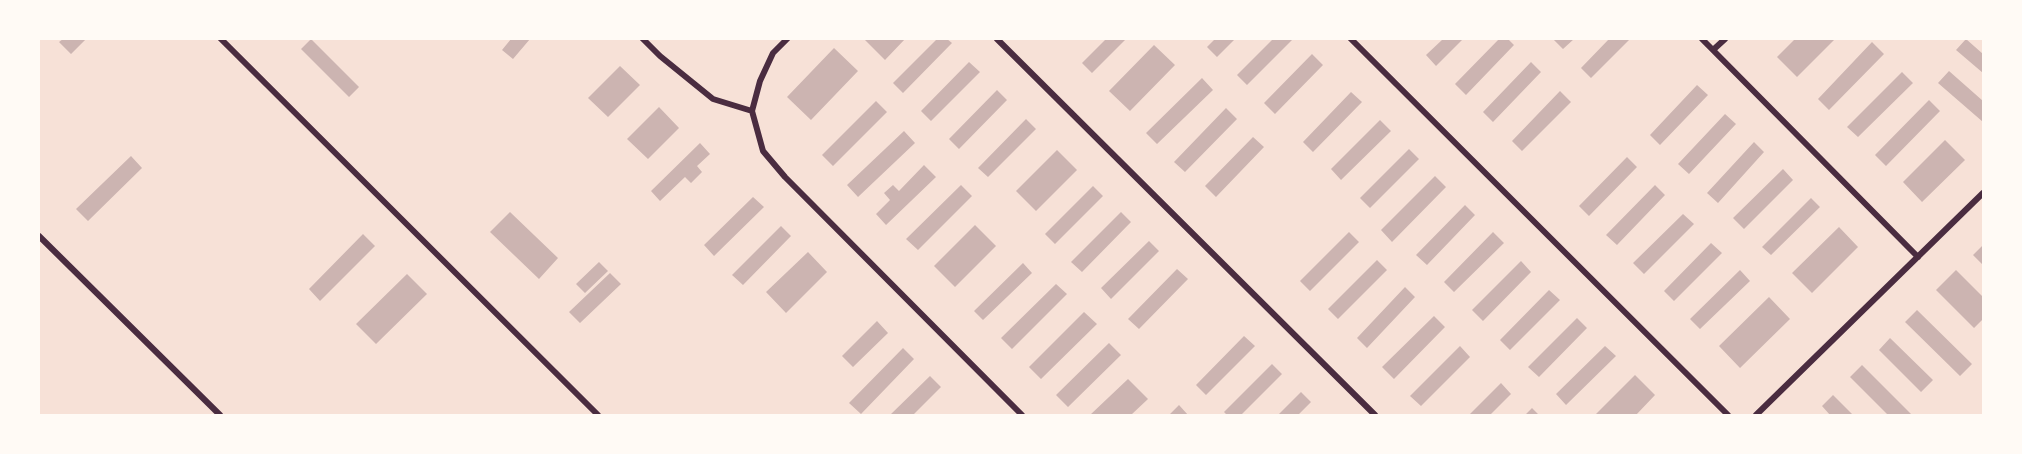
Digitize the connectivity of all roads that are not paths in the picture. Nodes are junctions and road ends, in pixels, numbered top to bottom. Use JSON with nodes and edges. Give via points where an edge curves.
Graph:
{"nodes":[{"id":1,"x":221,"y":39,"type":"edge"},
{"id":2,"x":643,"y":39,"type":"edge"},
{"id":3,"x":787,"y":39,"type":"edge"},
{"id":4,"x":997,"y":39,"type":"edge"},
{"id":5,"x":1351,"y":39,"type":"edge"},
{"id":6,"x":1702,"y":39,"type":"edge"},
{"id":7,"x":1725,"y":39,"type":"edge"},
{"id":8,"x":1713,"y":50,"type":"junction"},
{"id":9,"x":752,"y":111,"type":"junction"},
{"id":10,"x":1983,"y":194,"type":"edge"},
{"id":11,"x":39,"y":236,"type":"edge"},
{"id":12,"x":1918,"y":257,"type":"junction"},
{"id":13,"x":220,"y":415,"type":"edge"},
{"id":14,"x":598,"y":415,"type":"edge"},
{"id":15,"x":1022,"y":415,"type":"edge"},
{"id":16,"x":1375,"y":415,"type":"edge"},
{"id":17,"x":1728,"y":415,"type":"edge"},
{"id":18,"x":1756,"y":415,"type":"edge"}],
"edges":[{"from":1,"to":14,"type":"street"},
{"from":2,"to":9,"type":"street","via":[[713,99]]},
{"from":3,"to":9,"type":"street","via":[[773,53]]},
{"from":4,"to":16,"type":"street"},
{"from":5,"to":17,"type":"street"},
{"from":6,"to":8,"type":"street"},
{"from":7,"to":8,"type":"street"},
{"from":8,"to":12,"type":"street"},
{"from":9,"to":15,"type":"street","via":[[763,151],[785,177]]},
{"from":10,"to":12,"type":"street"},
{"from":11,"to":13,"type":"street"},
{"from":12,"to":18,"type":"street"}]}
